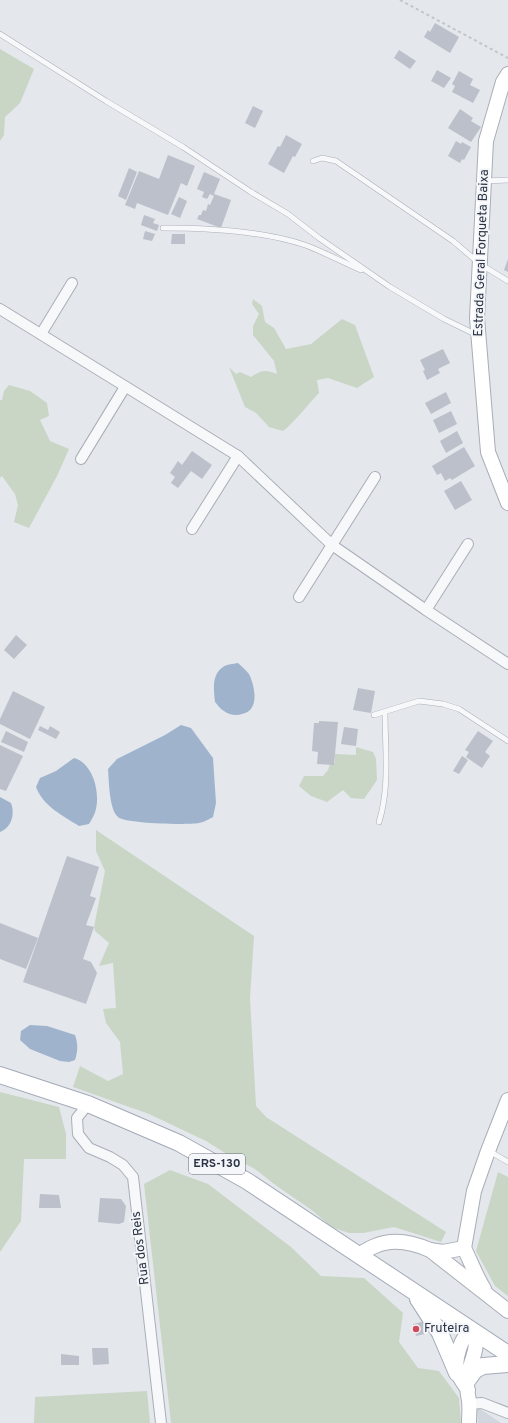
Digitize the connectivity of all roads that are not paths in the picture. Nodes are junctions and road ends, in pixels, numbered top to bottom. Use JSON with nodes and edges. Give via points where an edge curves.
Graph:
{"nodes":[{"id":1,"x":0,"y":34,"type":"edge"},
{"id":2,"x":508,"y":74,"type":"edge"},
{"id":3,"x":313,"y":161,"type":"dead end"},
{"id":4,"x":508,"y":180,"type":"edge"},
{"id":5,"x":484,"y":181,"type":"junction"},
{"id":6,"x":163,"y":228,"type":"dead end"},
{"id":7,"x":480,"y":264,"type":"junction"},
{"id":8,"x":369,"y":273,"type":"junction"},
{"id":9,"x":508,"y":280,"type":"edge"},
{"id":10,"x":72,"y":283,"type":"dead end"},
{"id":11,"x":0,"y":309,"type":"edge"},
{"id":12,"x":41,"y":334,"type":"junction"},
{"id":13,"x":478,"y":335,"type":"junction"},
{"id":14,"x":125,"y":386,"type":"junction"},
{"id":15,"x":238,"y":456,"type":"junction"},
{"id":16,"x":81,"y":459,"type":"dead end"},
{"id":17,"x":375,"y":477,"type":"dead end"},
{"id":18,"x":508,"y":503,"type":"edge"},
{"id":19,"x":192,"y":529,"type":"dead end"},
{"id":20,"x":468,"y":544,"type":"dead end"},
{"id":21,"x":332,"y":545,"type":"junction"},
{"id":22,"x":299,"y":597,"type":"dead end"},
{"id":23,"x":426,"y":610,"type":"junction"},
{"id":24,"x":508,"y":664,"type":"edge"},
{"id":25,"x":385,"y":712,"type":"junction"},
{"id":26,"x":374,"y":715,"type":"dead end"},
{"id":27,"x":508,"y":741,"type":"edge"},
{"id":28,"x":379,"y":822,"type":"dead end"},
{"id":29,"x":0,"y":1075,"type":"edge"},
{"id":30,"x":508,"y":1100,"type":"edge"},
{"id":31,"x":88,"y":1104,"type":"junction"},
{"id":32,"x":488,"y":1151,"type":"junction"},
{"id":33,"x":508,"y":1162,"type":"edge"},
{"id":34,"x":464,"y":1248,"type":"junction"},
{"id":35,"x":430,"y":1250,"type":"junction"},
{"id":36,"x":358,"y":1255,"type":"junction"},
{"id":37,"x":414,"y":1293,"type":"junction"},
{"id":38,"x":489,"y":1296,"type":"junction"},
{"id":39,"x":508,"y":1311,"type":"edge"},
{"id":40,"x":472,"y":1331,"type":"junction"},
{"id":41,"x":508,"y":1354,"type":"edge"},
{"id":42,"x":508,"y":1364,"type":"edge"},
{"id":43,"x":465,"y":1387,"type":"junction"},
{"id":44,"x":508,"y":1413,"type":"edge"},
{"id":45,"x":161,"y":1423,"type":"edge"},
{"id":46,"x":470,"y":1423,"type":"edge"}],
"edges":[{"from":1,"to":8,"type":"lane","via":[[288,214]]},
{"from":2,"to":5,"type":"street","name":"Estrada Geral Forqueta Baixa","via":[[503,82],[486,141]]},
{"from":3,"to":7,"type":"lane","via":[[322,158],[336,161],[453,241]]},
{"from":4,"to":5,"type":"lane"},
{"from":5,"to":7,"type":"street","name":"Estrada Geral Forqueta Baixa"},
{"from":6,"to":8,"type":"lane","via":[[271,236],[305,245]]},
{"from":7,"to":9,"type":"lane"},
{"from":7,"to":13,"type":"street","name":"Estrada Geral Forqueta Baixa"},
{"from":8,"to":13,"type":"lane","via":[[444,319]]},
{"from":10,"to":12,"type":"street"},
{"from":11,"to":12,"type":"street"},
{"from":12,"to":14,"type":"street"},
{"from":13,"to":18,"type":"street","name":"Estrada Geral Forqueta Baixa","via":[[488,452]]},
{"from":14,"to":15,"type":"street"},
{"from":14,"to":16,"type":"street"},
{"from":15,"to":19,"type":"street"},
{"from":15,"to":21,"type":"street"},
{"from":17,"to":21,"type":"street"},
{"from":20,"to":23,"type":"street"},
{"from":21,"to":22,"type":"street"},
{"from":21,"to":23,"type":"street"},
{"from":23,"to":24,"type":"street"},
{"from":25,"to":26,"type":"lane"},
{"from":25,"to":27,"type":"lane","via":[[419,701],[443,704],[459,710]]},
{"from":25,"to":28,"type":"lane","via":[[386,778]]},
{"from":29,"to":31,"type":"main road","number":"ERS-130"},
{"from":30,"to":32,"type":"street"},
{"from":31,"to":36,"type":"main road","number":"ERS-130","via":[[179,1143],[247,1181]]},
{"from":31,"to":45,"type":"street","name":"Rua dos Reis","via":[[77,1118],[78,1134],[89,1148],[123,1164],[133,1177]]},
{"from":32,"to":33,"type":"lane"},
{"from":32,"to":34,"type":"street","via":[[474,1191]]},
{"from":34,"to":35,"type":"street","via":[[443,1252]]},
{"from":34,"to":38,"type":"street"},
{"from":35,"to":36,"type":"street","via":[[416,1244],[395,1241],[375,1246]]},
{"from":35,"to":38,"type":"street"},
{"from":36,"to":37,"type":"main road","number":"ERS-130"},
{"from":37,"to":40,"type":"main road","number":"ERS-130"},
{"from":37,"to":43,"type":"main road","via":[[440,1333]]},
{"from":38,"to":39,"type":"street"},
{"from":40,"to":41,"type":"main road","number":"ERS-130"},
{"from":40,"to":43,"type":"street","via":[[465,1335],[456,1362]]},
{"from":42,"to":43,"type":"main road","via":[[482,1366],[475,1370]]},
{"from":43,"to":44,"type":"street","via":[[482,1403]]},
{"from":43,"to":46,"type":"street"}]}
